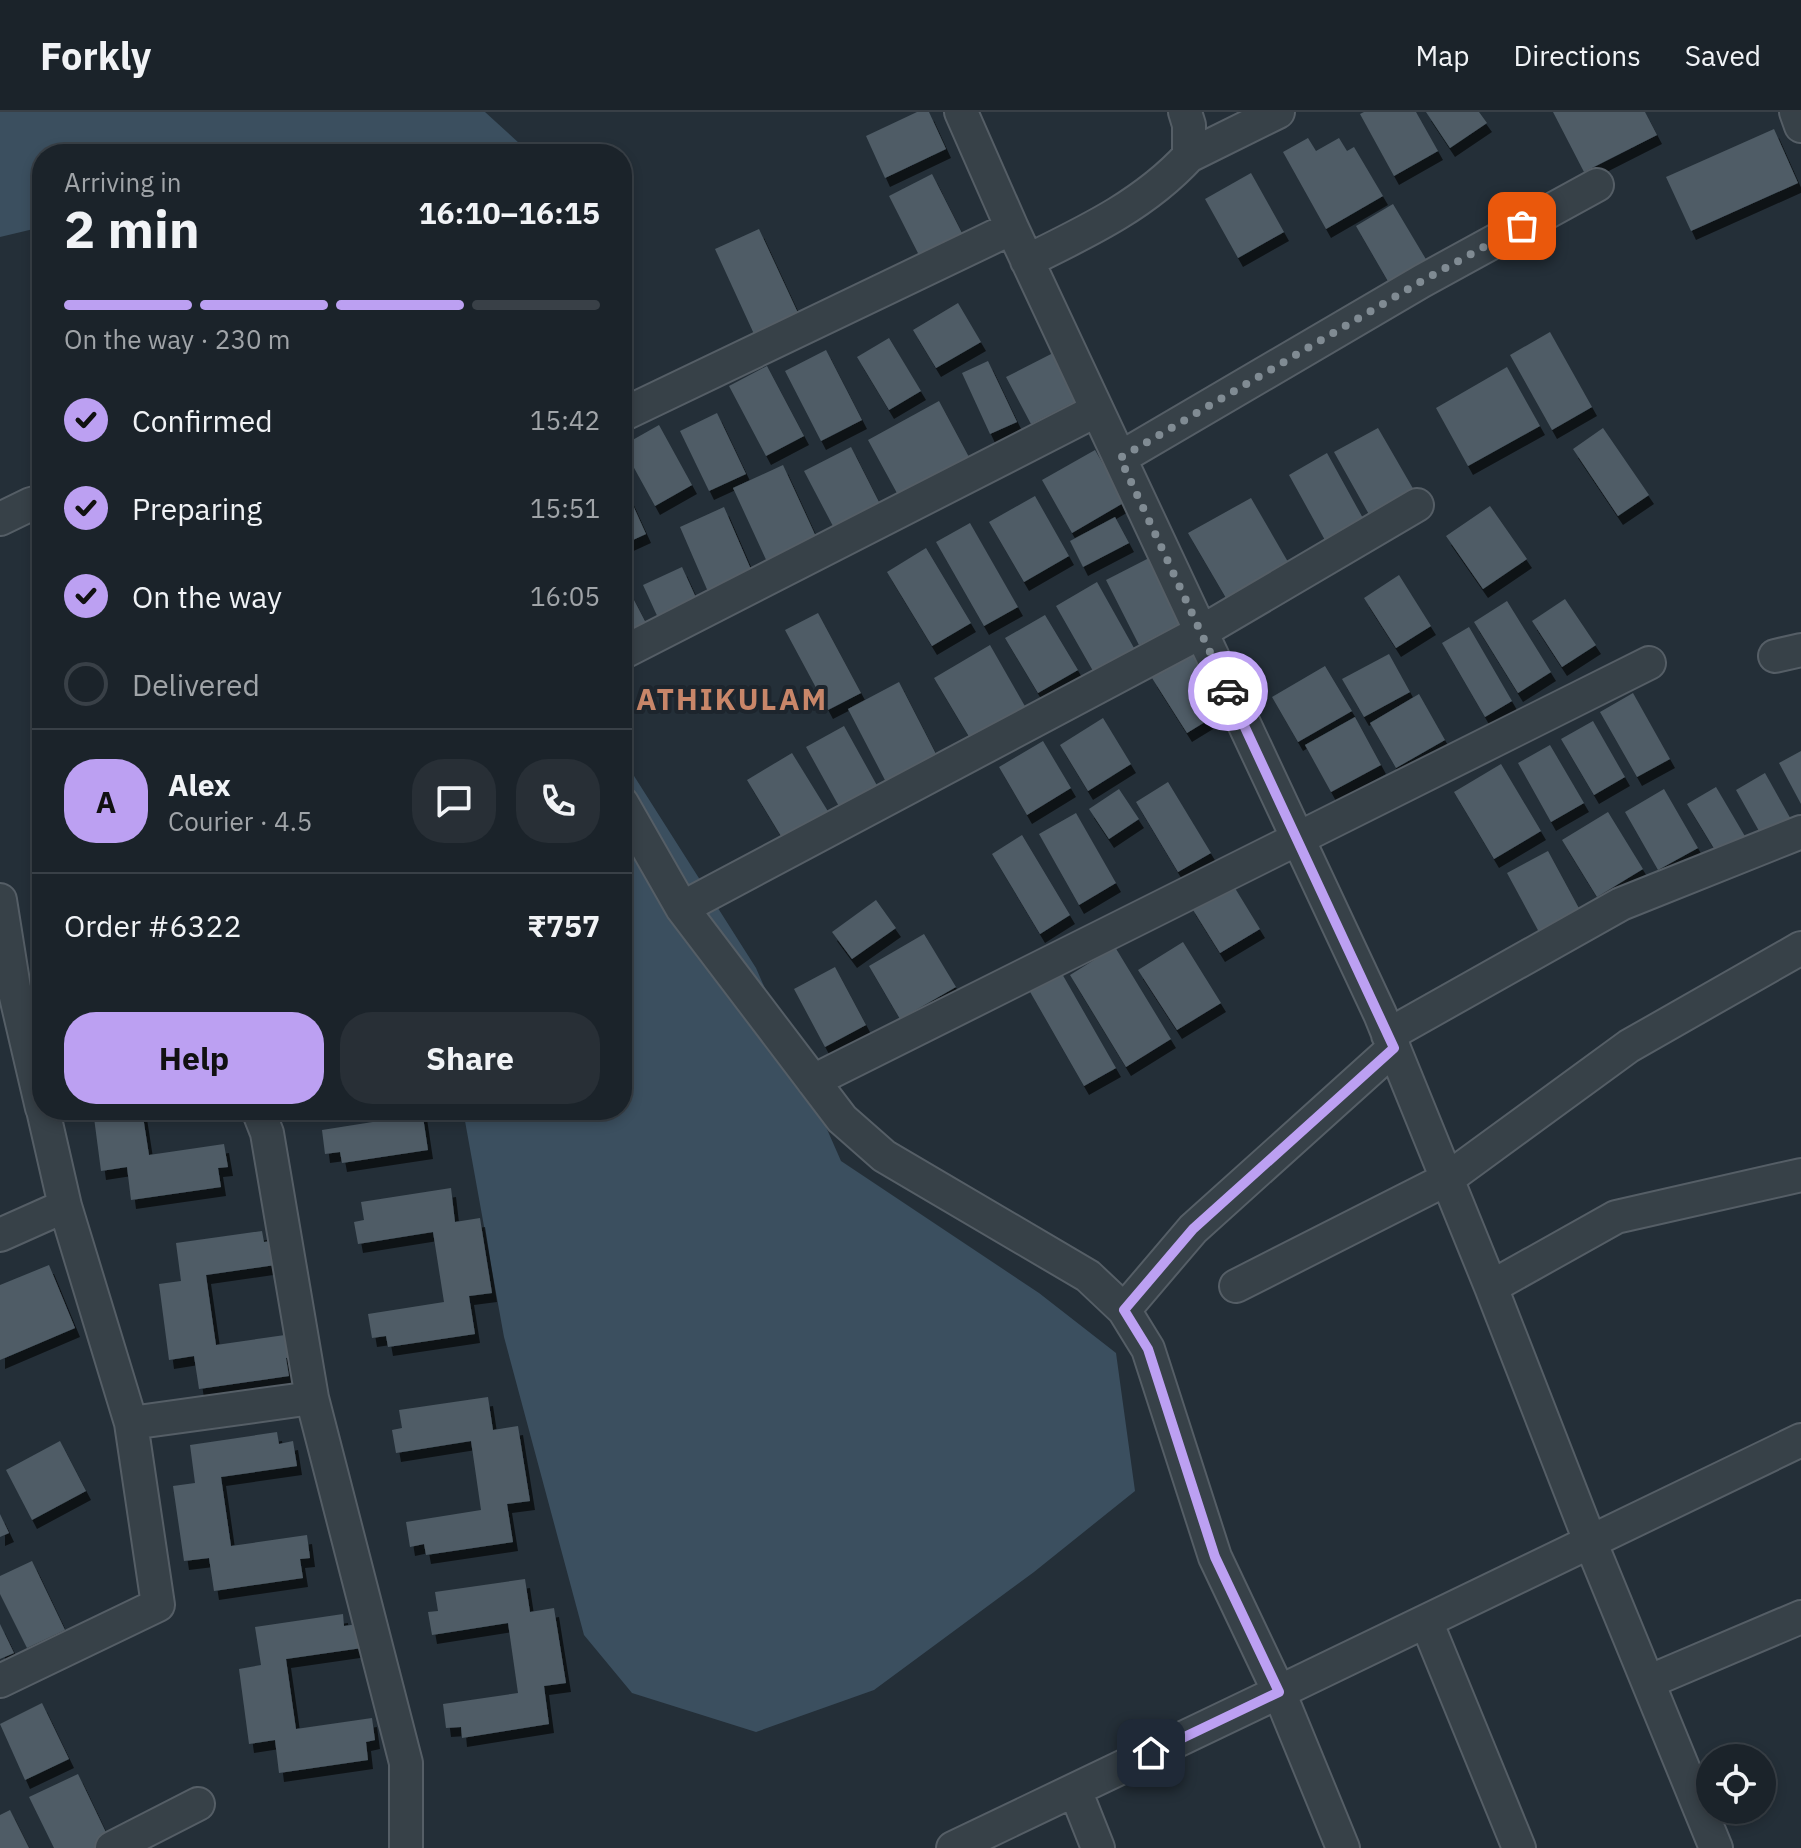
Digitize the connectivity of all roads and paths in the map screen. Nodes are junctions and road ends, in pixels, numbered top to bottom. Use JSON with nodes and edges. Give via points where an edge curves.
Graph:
{"nodes":[{"id":1,"x":961,"y":112,"type":"edge"},
{"id":2,"x":1185,"y":112,"type":"edge"},
{"id":3,"x":1278,"y":112,"type":"edge"},
{"id":4,"x":1796,"y":112,"type":"edge"},
{"id":5,"x":1801,"y":126,"type":"edge"},
{"id":6,"x":1189,"y":156,"type":"junction"},
{"id":7,"x":1597,"y":185,"type":"dead end"},
{"id":8,"x":1012,"y":228,"type":"junction"},
{"id":9,"x":1027,"y":261,"type":"junction"},
{"id":10,"x":632,"y":410,"type":"edge"},
{"id":11,"x":1097,"y":410,"type":"junction"},
{"id":12,"x":1120,"y":458,"type":"junction"},
{"id":13,"x":32,"y":505,"type":"edge"},
{"id":14,"x":1417,"y":505,"type":"dead end"},
{"id":15,"x":0,"y":519,"type":"edge"},
{"id":16,"x":1201,"y":632,"type":"junction"},
{"id":17,"x":632,"y":648,"type":"edge"},
{"id":18,"x":1649,"y":663,"type":"dead end"},
{"id":19,"x":632,"y":820,"type":"edge"},
{"id":20,"x":1801,"y":832,"type":"edge"},
{"id":21,"x":1297,"y":838,"type":"junction"},
{"id":22,"x":0,"y":900,"type":"edge"},
{"id":23,"x":682,"y":908,"type":"junction"},
{"id":24,"x":1801,"y":948,"type":"edge"},
{"id":25,"x":7,"y":990,"type":"edge"},
{"id":26,"x":1391,"y":1042,"type":"junction"},
{"id":27,"x":32,"y":1075,"type":"edge"},
{"id":28,"x":813,"y":1081,"type":"junction"},
{"id":29,"x":45,"y":1120,"type":"edge"},
{"id":30,"x":262,"y":1120,"type":"edge"},
{"id":31,"x":1801,"y":1175,"type":"edge"},
{"id":32,"x":1447,"y":1179,"type":"junction"},
{"id":33,"x":65,"y":1206,"type":"junction"},
{"id":34,"x":0,"y":1235,"type":"edge"},
{"id":35,"x":1236,"y":1286,"type":"dead end"},
{"id":36,"x":1491,"y":1287,"type":"junction"},
{"id":37,"x":1124,"y":1310,"type":"junction"},
{"id":38,"x":312,"y":1398,"type":"junction"},
{"id":39,"x":131,"y":1423,"type":"junction"},
{"id":40,"x":1801,"y":1440,"type":"edge"},
{"id":41,"x":1590,"y":1541,"type":"junction"},
{"id":42,"x":1801,"y":1617,"type":"edge"},
{"id":43,"x":1426,"y":1621,"type":"junction"},
{"id":44,"x":0,"y":1681,"type":"edge"},
{"id":45,"x":1648,"y":1682,"type":"junction"},
{"id":46,"x":1279,"y":1692,"type":"junction"},
{"id":47,"x":1075,"y":1790,"type":"junction"},
{"id":48,"x":198,"y":1804,"type":"dead end"},
{"id":49,"x":112,"y":1848,"type":"edge"},
{"id":50,"x":406,"y":1848,"type":"edge"},
{"id":51,"x":953,"y":1848,"type":"edge"},
{"id":52,"x":1098,"y":1848,"type":"edge"},
{"id":53,"x":1343,"y":1848,"type":"edge"},
{"id":54,"x":1519,"y":1848,"type":"edge"},
{"id":55,"x":1716,"y":1848,"type":"edge"}],
"edges":[{"from":1,"to":8,"type":"street"},
{"from":2,"to":6,"type":"street"},
{"from":3,"to":6,"type":"street"},
{"from":4,"to":5,"type":"street"},
{"from":6,"to":9,"type":"street","via":[[1167,180],[1110,220]]},
{"from":7,"to":12,"type":"street"},
{"from":8,"to":9,"type":"street"},
{"from":8,"to":10,"type":"street"},
{"from":9,"to":11,"type":"street"},
{"from":11,"to":12,"type":"street"},
{"from":11,"to":17,"type":"street"},
{"from":12,"to":16,"type":"street"},
{"from":13,"to":15,"type":"street"},
{"from":14,"to":16,"type":"street"},
{"from":16,"to":21,"type":"street"},
{"from":16,"to":23,"type":"street"},
{"from":18,"to":21,"type":"street"},
{"from":19,"to":23,"type":"street"},
{"from":20,"to":26,"type":"street","via":[[1621,904]]},
{"from":21,"to":26,"type":"street"},
{"from":21,"to":28,"type":"street"},
{"from":22,"to":25,"type":"street"},
{"from":23,"to":28,"type":"street"},
{"from":24,"to":32,"type":"street","via":[[1629,1046]]},
{"from":25,"to":27,"type":"street"},
{"from":26,"to":32,"type":"street"},
{"from":26,"to":37,"type":"street","via":[[1193,1229]]},
{"from":28,"to":37,"type":"street","via":[[842,1119],[884,1156],[1088,1276]]},
{"from":29,"to":33,"type":"street"},
{"from":30,"to":38,"type":"street"},
{"from":31,"to":36,"type":"street","via":[[1616,1217]]},
{"from":32,"to":35,"type":"street"},
{"from":32,"to":36,"type":"street"},
{"from":33,"to":34,"type":"street"},
{"from":33,"to":39,"type":"street"},
{"from":36,"to":41,"type":"street"},
{"from":37,"to":46,"type":"street","via":[[1148,1349],[1215,1557]]},
{"from":38,"to":39,"type":"street"},
{"from":38,"to":50,"type":"street","via":[[406,1763]]},
{"from":39,"to":44,"type":"street","via":[[158,1605]]},
{"from":40,"to":41,"type":"street"},
{"from":41,"to":43,"type":"street"},
{"from":41,"to":45,"type":"street"},
{"from":42,"to":45,"type":"street"},
{"from":43,"to":46,"type":"street"},
{"from":43,"to":54,"type":"street"},
{"from":45,"to":55,"type":"street"},
{"from":46,"to":47,"type":"street"},
{"from":46,"to":53,"type":"street"},
{"from":47,"to":51,"type":"street"},
{"from":47,"to":52,"type":"street"},
{"from":48,"to":49,"type":"street"}]}
